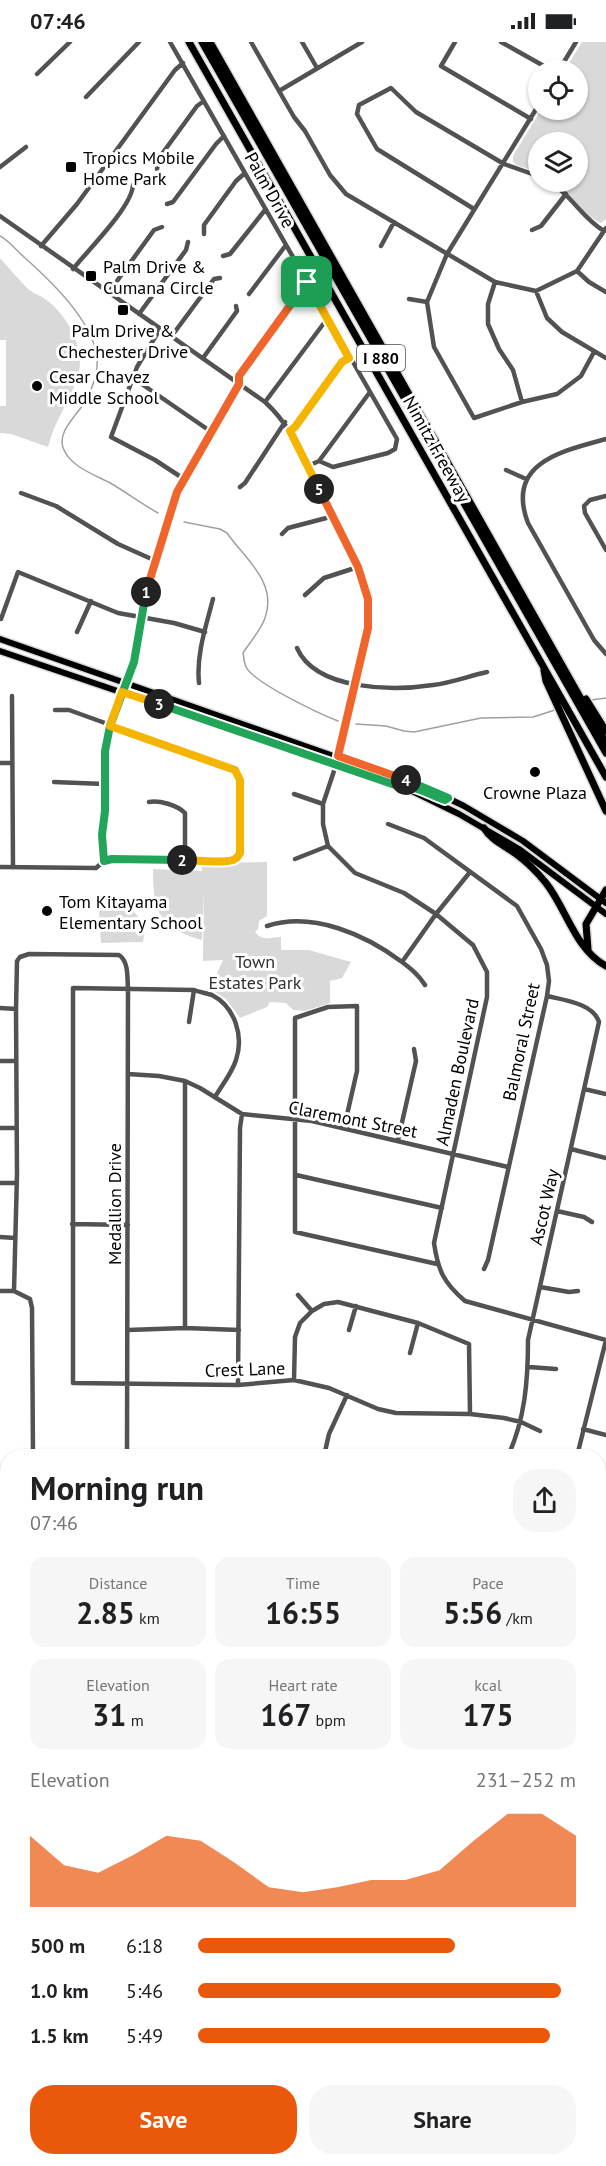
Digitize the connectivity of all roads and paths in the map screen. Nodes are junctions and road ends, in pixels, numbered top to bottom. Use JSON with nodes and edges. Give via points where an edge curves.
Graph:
{"nodes":[{"id":1,"x":70,"y":42,"type":"edge"},
{"id":2,"x":140,"y":42,"type":"edge"},
{"id":3,"x":170,"y":42,"type":"edge"},
{"id":4,"x":189,"y":42,"type":"edge"},
{"id":5,"x":202,"y":42,"type":"edge"},
{"id":6,"x":210,"y":42,"type":"edge"},
{"id":7,"x":251,"y":42,"type":"edge"},
{"id":8,"x":302,"y":42,"type":"edge"},
{"id":9,"x":362,"y":42,"type":"edge"},
{"id":10,"x":455,"y":42,"type":"edge"},
{"id":11,"x":501,"y":42,"type":"edge"},
{"id":12,"x":576,"y":42,"type":"edge"},
{"id":13,"x":352,"y":45,"type":"edge"},
{"id":14,"x":533,"y":60,"type":"edge"},
{"id":15,"x":565,"y":60,"type":"edge"},
{"id":16,"x":183,"y":63,"type":"junction"},
{"id":17,"x":317,"y":68,"type":"junction"},
{"id":18,"x":37,"y":74,"type":"dead end"},
{"id":19,"x":279,"y":91,"type":"junction"},
{"id":20,"x":86,"y":97,"type":"dead end"},
{"id":21,"x":204,"y":101,"type":"junction"},
{"id":22,"x":528,"y":117,"type":"edge"},
{"id":23,"x":530,"y":120,"type":"edge"},
{"id":24,"x":224,"y":136,"type":"junction"},
{"id":25,"x":26,"y":147,"type":"dead end"},
{"id":26,"x":504,"y":164,"type":"junction"},
{"id":27,"x":0,"y":167,"type":"edge"},
{"id":28,"x":157,"y":169,"type":"dead end"},
{"id":29,"x":245,"y":173,"type":"junction"},
{"id":30,"x":528,"y":173,"type":"edge"},
{"id":31,"x":133,"y":185,"type":"dead end"},
{"id":32,"x":563,"y":192,"type":"edge"},
{"id":33,"x":566,"y":194,"type":"junction"},
{"id":34,"x":167,"y":204,"type":"dead end"},
{"id":35,"x":474,"y":209,"type":"junction"},
{"id":36,"x":266,"y":210,"type":"junction"},
{"id":37,"x":0,"y":216,"type":"edge"},
{"id":38,"x":394,"y":222,"type":"junction"},
{"id":39,"x":162,"y":227,"type":"dead end"},
{"id":40,"x":532,"y":230,"type":"dead end"},
{"id":41,"x":605,"y":231,"type":"edge"},
{"id":42,"x":204,"y":234,"type":"dead end"},
{"id":43,"x":188,"y":242,"type":"dead end"},
{"id":44,"x":286,"y":245,"type":"junction"},
{"id":45,"x":41,"y":246,"type":"junction"},
{"id":46,"x":381,"y":246,"type":"dead end"},
{"id":47,"x":447,"y":255,"type":"junction"},
{"id":48,"x":223,"y":256,"type":"dead end"},
{"id":49,"x":73,"y":269,"type":"junction"},
{"id":50,"x":577,"y":271,"type":"junction"},
{"id":51,"x":220,"y":278,"type":"dead end"},
{"id":52,"x":307,"y":282,"type":"junction"},
{"id":53,"x":495,"y":282,"type":"junction"},
{"id":54,"x":536,"y":291,"type":"junction"},
{"id":55,"x":109,"y":292,"type":"junction"},
{"id":56,"x":606,"y":292,"type":"edge"},
{"id":57,"x":249,"y":294,"type":"dead end"},
{"id":58,"x":409,"y":299,"type":"dead end"},
{"id":59,"x":427,"y":302,"type":"junction"},
{"id":60,"x":236,"y":306,"type":"dead end"},
{"id":61,"x":139,"y":314,"type":"junction"},
{"id":62,"x":327,"y":319,"type":"junction"},
{"id":63,"x":160,"y":329,"type":"junction"},
{"id":64,"x":171,"y":337,"type":"junction"},
{"id":65,"x":594,"y":352,"type":"junction"},
{"id":66,"x":203,"y":358,"type":"junction"},
{"id":67,"x":349,"y":358,"type":"junction"},
{"id":68,"x":606,"y":358,"type":"edge"},
{"id":69,"x":133,"y":378,"type":"junction"},
{"id":70,"x":239,"y":384,"type":"junction"},
{"id":71,"x":370,"y":392,"type":"junction"},
{"id":72,"x":265,"y":402,"type":"junction"},
{"id":73,"x":522,"y":402,"type":"junction"},
{"id":74,"x":285,"y":422,"type":"junction"},
{"id":75,"x":210,"y":431,"type":"junction"},
{"id":76,"x":290,"y":431,"type":"junction"},
{"id":77,"x":606,"y":439,"type":"edge"},
{"id":78,"x":319,"y":461,"type":"junction"},
{"id":79,"x":308,"y":466,"type":"junction"},
{"id":80,"x":506,"y":470,"type":"dead end"},
{"id":81,"x":184,"y":479,"type":"junction"},
{"id":82,"x":526,"y":479,"type":"junction"},
{"id":83,"x":240,"y":487,"type":"dead end"},
{"id":84,"x":21,"y":493,"type":"dead end"},
{"id":85,"x":606,"y":496,"type":"edge"},
{"id":86,"x":333,"y":516,"type":"junction"},
{"id":87,"x":282,"y":534,"type":"dead end"},
{"id":88,"x":606,"y":550,"type":"edge"},
{"id":89,"x":156,"y":561,"type":"junction"},
{"id":90,"x":358,"y":567,"type":"junction"},
{"id":91,"x":305,"y":595,"type":"dead end"},
{"id":92,"x":213,"y":599,"type":"dead end"},
{"id":93,"x":91,"y":601,"type":"junction"},
{"id":94,"x":142,"y":617,"type":"junction"},
{"id":95,"x":1,"y":619,"type":"edge"},
{"id":96,"x":360,"y":626,"type":"dead end"},
{"id":97,"x":368,"y":628,"type":"junction"},
{"id":98,"x":77,"y":632,"type":"dead end"},
{"id":99,"x":205,"y":632,"type":"junction"},
{"id":100,"x":0,"y":639,"type":"edge"},
{"id":101,"x":297,"y":648,"type":"dead end"},
{"id":102,"x":0,"y":651,"type":"edge"},
{"id":103,"x":606,"y":654,"type":"edge"},
{"id":104,"x":487,"y":672,"type":"dead end"},
{"id":105,"x":563,"y":673,"type":"junction"},
{"id":106,"x":548,"y":680,"type":"junction"},
{"id":107,"x":126,"y":682,"type":"junction"},
{"id":108,"x":199,"y":682,"type":"dead end"},
{"id":109,"x":355,"y":685,"type":"junction"},
{"id":110,"x":122,"y":692,"type":"junction"},
{"id":111,"x":12,"y":696,"type":"dead end"},
{"id":112,"x":55,"y":710,"type":"dead end"},
{"id":113,"x":590,"y":714,"type":"junction"},
{"id":114,"x":110,"y":726,"type":"junction"},
{"id":115,"x":606,"y":731,"type":"edge"},
{"id":116,"x":606,"y":743,"type":"edge"},
{"id":117,"x":606,"y":753,"type":"edge"},
{"id":118,"x":338,"y":756,"type":"junction"},
{"id":119,"x":0,"y":763,"type":"edge"},
{"id":120,"x":12,"y":763,"type":"junction"},
{"id":121,"x":336,"y":765,"type":"junction"},
{"id":122,"x":606,"y":777,"type":"edge"},
{"id":123,"x":54,"y":782,"type":"dead end"},
{"id":124,"x":104,"y":784,"type":"junction"},
{"id":125,"x":401,"y":787,"type":"junction"},
{"id":126,"x":294,"y":794,"type":"dead end"},
{"id":127,"x":448,"y":798,"type":"junction"},
{"id":128,"x":149,"y":802,"type":"dead end"},
{"id":129,"x":323,"y":804,"type":"junction"},
{"id":130,"x":606,"y":811,"type":"edge"},
{"id":131,"x":388,"y":824,"type":"dead end"},
{"id":132,"x":484,"y":828,"type":"junction"},
{"id":133,"x":328,"y":846,"type":"junction"},
{"id":134,"x":295,"y":859,"type":"dead end"},
{"id":135,"x":185,"y":860,"type":"junction"},
{"id":136,"x":104,"y":861,"type":"junction"},
{"id":137,"x":0,"y":867,"type":"edge"},
{"id":138,"x":13,"y":867,"type":"junction"},
{"id":139,"x":470,"y":872,"type":"junction"},
{"id":140,"x":606,"y":890,"type":"edge"},
{"id":141,"x":603,"y":901,"type":"edge"},
{"id":142,"x":595,"y":907,"type":"junction"},
{"id":143,"x":436,"y":914,"type":"junction"},
{"id":144,"x":606,"y":914,"type":"edge"},
{"id":145,"x":267,"y":926,"type":"dead end"},
{"id":146,"x":592,"y":957,"type":"junction"},
{"id":147,"x":402,"y":962,"type":"junction"},
{"id":148,"x":606,"y":966,"type":"edge"},
{"id":149,"x":425,"y":985,"type":"dead end"},
{"id":150,"x":128,"y":988,"type":"junction"},
{"id":151,"x":194,"y":990,"type":"junction"},
{"id":152,"x":547,"y":996,"type":"junction"},
{"id":153,"x":0,"y":1008,"type":"edge"},
{"id":154,"x":16,"y":1009,"type":"junction"},
{"id":155,"x":189,"y":1022,"type":"dead end"},
{"id":156,"x":598,"y":1022,"type":"junction"},
{"id":157,"x":606,"y":1023,"type":"edge"},
{"id":158,"x":414,"y":1049,"type":"dead end"},
{"id":159,"x":0,"y":1061,"type":"edge"},
{"id":160,"x":16,"y":1061,"type":"junction"},
{"id":161,"x":128,"y":1074,"type":"junction"},
{"id":162,"x":185,"y":1081,"type":"junction"},
{"id":163,"x":584,"y":1089,"type":"junction"},
{"id":164,"x":606,"y":1094,"type":"edge"},
{"id":165,"x":215,"y":1097,"type":"junction"},
{"id":166,"x":242,"y":1114,"type":"junction"},
{"id":167,"x":294,"y":1119,"type":"junction"},
{"id":168,"x":0,"y":1128,"type":"edge"},
{"id":169,"x":16,"y":1128,"type":"junction"},
{"id":170,"x":344,"y":1128,"type":"junction"},
{"id":171,"x":398,"y":1140,"type":"junction"},
{"id":172,"x":571,"y":1149,"type":"junction"},
{"id":173,"x":454,"y":1154,"type":"junction"},
{"id":174,"x":606,"y":1158,"type":"edge"},
{"id":175,"x":508,"y":1167,"type":"junction"},
{"id":176,"x":296,"y":1175,"type":"junction"},
{"id":177,"x":0,"y":1183,"type":"edge"},
{"id":178,"x":16,"y":1183,"type":"junction"},
{"id":179,"x":441,"y":1208,"type":"junction"},
{"id":180,"x":557,"y":1211,"type":"junction"},
{"id":181,"x":592,"y":1222,"type":"dead end"},
{"id":182,"x":72,"y":1224,"type":"junction"},
{"id":183,"x":128,"y":1225,"type":"junction"},
{"id":184,"x":0,"y":1237,"type":"edge"},
{"id":185,"x":15,"y":1238,"type":"junction"},
{"id":186,"x":437,"y":1264,"type":"junction"},
{"id":187,"x":484,"y":1269,"type":"dead end"},
{"id":188,"x":540,"y":1287,"type":"junction"},
{"id":189,"x":14,"y":1291,"type":"junction"},
{"id":190,"x":578,"y":1291,"type":"dead end"},
{"id":191,"x":0,"y":1292,"type":"edge"},
{"id":192,"x":298,"y":1295,"type":"dead end"},
{"id":193,"x":356,"y":1306,"type":"junction"},
{"id":194,"x":312,"y":1311,"type":"junction"},
{"id":195,"x":532,"y":1321,"type":"junction"},
{"id":196,"x":418,"y":1323,"type":"junction"},
{"id":197,"x":185,"y":1328,"type":"junction"},
{"id":198,"x":128,"y":1330,"type":"junction"},
{"id":199,"x":239,"y":1330,"type":"junction"},
{"id":200,"x":349,"y":1330,"type":"dead end"},
{"id":201,"x":606,"y":1340,"type":"edge"},
{"id":202,"x":410,"y":1353,"type":"dead end"},
{"id":203,"x":529,"y":1367,"type":"junction"},
{"id":204,"x":556,"y":1369,"type":"dead end"},
{"id":205,"x":294,"y":1380,"type":"junction"},
{"id":206,"x":128,"y":1384,"type":"junction"},
{"id":207,"x":238,"y":1385,"type":"junction"},
{"id":208,"x":347,"y":1395,"type":"junction"},
{"id":209,"x":470,"y":1414,"type":"junction"},
{"id":210,"x":521,"y":1422,"type":"junction"},
{"id":211,"x":583,"y":1429,"type":"junction"},
{"id":212,"x":540,"y":1431,"type":"dead end"},
{"id":213,"x":606,"y":1435,"type":"edge"},
{"id":214,"x":33,"y":1449,"type":"edge"},
{"id":215,"x":127,"y":1449,"type":"edge"},
{"id":216,"x":326,"y":1449,"type":"edge"},
{"id":217,"x":511,"y":1449,"type":"edge"},
{"id":218,"x":579,"y":1449,"type":"edge"}],
"edges":[{"from":1,"to":18,"type":"street"},
{"from":2,"to":20,"type":"street"},
{"from":3,"to":16,"type":"street","name":"Palm Drive"},
{"from":4,"to":106,"type":"highway","name":"Nimitz Freeway","number":"I 880"},
{"from":5,"to":105,"type":"highway","number":"I 880"},
{"from":6,"to":105,"type":"highway","name":"Nimitz Freeway","number":"I 880"},
{"from":7,"to":19,"type":"street"},
{"from":8,"to":17,"type":"street"},
{"from":9,"to":13,"type":"street"},
{"from":10,"to":22,"type":"street","via":[[441,66]]},
{"from":11,"to":14,"type":"street"},
{"from":12,"to":15,"type":"street"},
{"from":13,"to":17,"type":"street"},
{"from":16,"to":21,"type":"street","name":"Palm Drive"},
{"from":16,"to":45,"type":"street"},
{"from":17,"to":19,"type":"street"},
{"from":19,"to":38,"type":"street","via":[[330,175],[346,194]]},
{"from":21,"to":24,"type":"street","name":"Palm Drive"},
{"from":21,"to":28,"type":"street","via":[[159,158]]},
{"from":23,"to":26,"type":"street"},
{"from":24,"to":29,"type":"street","name":"Palm Drive"},
{"from":24,"to":34,"type":"street","via":[[173,202]]},
{"from":25,"to":27,"type":"street"},
{"from":26,"to":30,"type":"street"},
{"from":26,"to":35,"type":"street"},
{"from":26,"to":35,"type":"street","via":[[416,111],[391,87],[359,105],[357,114],[377,149]]},
{"from":29,"to":36,"type":"street","name":"Palm Drive"},
{"from":29,"to":42,"type":"street","via":[[204,225]]},
{"from":31,"to":49,"type":"street","via":[[133,193],[111,224]]},
{"from":32,"to":33,"type":"street"},
{"from":33,"to":40,"type":"street","via":[[541,226]]},
{"from":33,"to":41,"type":"street","via":[[582,215]]},
{"from":35,"to":47,"type":"street"},
{"from":36,"to":44,"type":"street","name":"Palm Drive"},
{"from":36,"to":48,"type":"street","via":[[230,254]]},
{"from":37,"to":45,"type":"street"},
{"from":38,"to":46,"type":"street"},
{"from":38,"to":47,"type":"street"},
{"from":39,"to":55,"type":"street","via":[[154,230]]},
{"from":41,"to":50,"type":"street"},
{"from":43,"to":61,"type":"street"},
{"from":44,"to":52,"type":"street","name":"Palm Drive"},
{"from":44,"to":57,"type":"street"},
{"from":45,"to":49,"type":"street"},
{"from":47,"to":53,"type":"street"},
{"from":47,"to":59,"type":"street"},
{"from":49,"to":55,"type":"street"},
{"from":50,"to":54,"type":"street"},
{"from":50,"to":56,"type":"street"},
{"from":51,"to":64,"type":"street","via":[[214,279]]},
{"from":52,"to":62,"type":"street","name":"Palm Drive"},
{"from":52,"to":70,"type":"street","via":[[239,376]]},
{"from":53,"to":54,"type":"street"},
{"from":53,"to":73,"type":"street","via":[[488,304],[488,324],[513,370]]},
{"from":54,"to":65,"type":"street","via":[[547,318]]},
{"from":55,"to":61,"type":"street"},
{"from":58,"to":59,"type":"street"},
{"from":59,"to":73,"type":"street","via":[[434,347],[474,418]]},
{"from":60,"to":66,"type":"street","via":[[237,311]]},
{"from":61,"to":63,"type":"street"},
{"from":62,"to":67,"type":"street","name":"Palm Drive"},
{"from":62,"to":72,"type":"street"},
{"from":63,"to":64,"type":"street"},
{"from":63,"to":69,"type":"street"},
{"from":64,"to":66,"type":"street"},
{"from":65,"to":68,"type":"street"},
{"from":65,"to":73,"type":"street","via":[[581,376],[557,394]]},
{"from":66,"to":70,"type":"street"},
{"from":67,"to":71,"type":"street","name":"Palm Drive"},
{"from":67,"to":76,"type":"street"},
{"from":69,"to":75,"type":"street"},
{"from":69,"to":81,"type":"street","via":[[111,436]]},
{"from":70,"to":72,"type":"street"},
{"from":70,"to":75,"type":"street"},
{"from":71,"to":78,"type":"street"},
{"from":71,"to":78,"type":"street","name":"Palm Drive","via":[[397,439],[397,447],[333,467]]},
{"from":72,"to":74,"type":"street"},
{"from":74,"to":76,"type":"street"},
{"from":74,"to":83,"type":"street"},
{"from":75,"to":81,"type":"street"},
{"from":76,"to":79,"type":"street"},
{"from":77,"to":82,"type":"street","via":[[542,461]]},
{"from":78,"to":79,"type":"street"},
{"from":79,"to":86,"type":"street"},
{"from":80,"to":82,"type":"street"},
{"from":81,"to":89,"type":"street"},
{"from":82,"to":103,"type":"street","via":[[523,505],[528,523],[594,640]]},
{"from":84,"to":89,"type":"street","via":[[56,506],[118,544]]},
{"from":85,"to":88,"type":"street","via":[[584,506]]},
{"from":86,"to":87,"type":"street","via":[[288,528]]},
{"from":86,"to":90,"type":"street"},
{"from":89,"to":94,"type":"street"},
{"from":90,"to":91,"type":"street","via":[[324,578]]},
{"from":90,"to":97,"type":"street","via":[[368,599]]},
{"from":92,"to":99,"type":"street"},
{"from":93,"to":94,"type":"street","via":[[118,613]]},
{"from":93,"to":95,"type":"street","via":[[18,573]]},
{"from":93,"to":98,"type":"street"},
{"from":94,"to":99,"type":"street"},
{"from":94,"to":107,"type":"street"},
{"from":96,"to":97,"type":"street"},
{"from":97,"to":109,"type":"street"},
{"from":99,"to":108,"type":"street"},
{"from":100,"to":107,"type":"main road"},
{"from":101,"to":109,"type":"street","via":[[302,658],[323,674]]},
{"from":102,"to":110,"type":"main road"},
{"from":104,"to":109,"type":"street","via":[[434,685]]},
{"from":105,"to":113,"type":"highway","name":"Nimitz Freeway","number":"I 880"},
{"from":106,"to":122,"type":"highway"},
{"from":106,"to":130,"type":"highway"},
{"from":107,"to":110,"type":"street"},
{"from":107,"to":118,"type":"main road"},
{"from":109,"to":118,"type":"street"},
{"from":110,"to":114,"type":"street"},
{"from":110,"to":121,"type":"main road"},
{"from":111,"to":120,"type":"street"},
{"from":112,"to":114,"type":"street","via":[[69,710]]},
{"from":113,"to":115,"type":"highway"},
{"from":113,"to":116,"type":"highway","name":"Nimitz Freeway","number":"I 880"},
{"from":113,"to":117,"type":"highway","number":"I 880"},
{"from":114,"to":124,"type":"street"},
{"from":114,"to":135,"type":"street","via":[[235,770],[240,780],[238,857]]},
{"from":118,"to":121,"type":"street"},
{"from":118,"to":127,"type":"main road"},
{"from":119,"to":120,"type":"street"},
{"from":120,"to":138,"type":"street"},
{"from":121,"to":125,"type":"main road"},
{"from":121,"to":129,"type":"street"},
{"from":123,"to":124,"type":"street"},
{"from":124,"to":136,"type":"street"},
{"from":125,"to":127,"type":"main road"},
{"from":125,"to":132,"type":"main road"},
{"from":126,"to":129,"type":"street"},
{"from":127,"to":141,"type":"main road","via":[[523,841]]},
{"from":128,"to":135,"type":"street","via":[[185,813]]},
{"from":129,"to":133,"type":"street"},
{"from":131,"to":139,"type":"street","name":"Balmoral Street","via":[[424,838]]},
{"from":132,"to":142,"type":"main road","via":[[533,858]]},
{"from":132,"to":146,"type":"highway","via":[[547,884]]},
{"from":133,"to":134,"type":"street"},
{"from":133,"to":143,"type":"street","name":"Almaden Boulevard","via":[[355,873],[404,893]]},
{"from":135,"to":136,"type":"street"},
{"from":136,"to":138,"type":"street","via":[[96,868]]},
{"from":137,"to":138,"type":"street"},
{"from":139,"to":143,"type":"street"},
{"from":139,"to":152,"type":"street","name":"Balmoral Street","via":[[517,906],[541,949],[549,981]]},
{"from":140,"to":141,"type":"highway"},
{"from":141,"to":142,"type":"highway"},
{"from":142,"to":144,"type":"main road"},
{"from":142,"to":146,"type":"highway","via":[[585,930]]},
{"from":143,"to":147,"type":"street"},
{"from":143,"to":173,"type":"street","name":"Almaden Boulevard","via":[[473,945],[487,972],[488,997]]},
{"from":145,"to":147,"type":"street","via":[[280,921],[324,924],[370,941]]},
{"from":146,"to":148,"type":"highway"},
{"from":147,"to":149,"type":"street"},
{"from":150,"to":151,"type":"street"},
{"from":150,"to":154,"type":"street","name":"Medallion Drive","via":[[126,966],[119,955],[29,954],[20,957],[16,968]]},
{"from":150,"to":161,"type":"street","name":"Medallion Drive"},
{"from":150,"to":182,"type":"street","via":[[73,988]]},
{"from":151,"to":155,"type":"street"},
{"from":151,"to":165,"type":"street","via":[[227,1006],[237,1023],[236,1060]]},
{"from":152,"to":156,"type":"street","via":[[584,1007]]},
{"from":152,"to":175,"type":"street","name":"Balmoral Street"},
{"from":153,"to":154,"type":"street"},
{"from":154,"to":160,"type":"street"},
{"from":156,"to":157,"type":"street"},
{"from":156,"to":163,"type":"street","name":"Ascot Way"},
{"from":158,"to":171,"type":"street","via":[[416,1061]]},
{"from":159,"to":160,"type":"street"},
{"from":160,"to":169,"type":"street"},
{"from":161,"to":162,"type":"street","name":"Claremont Street"},
{"from":161,"to":183,"type":"street","name":"Medallion Drive"},
{"from":162,"to":165,"type":"street","name":"Claremont Street"},
{"from":162,"to":197,"type":"street"},
{"from":163,"to":164,"type":"street"},
{"from":163,"to":172,"type":"street","name":"Ascot Way"},
{"from":165,"to":166,"type":"street","name":"Claremont Street"},
{"from":166,"to":167,"type":"street","name":"Claremont Street"},
{"from":166,"to":199,"type":"street"},
{"from":167,"to":170,"type":"street","name":"Claremont Street"},
{"from":167,"to":170,"type":"street","via":[[295,1018],[328,1007],[357,1006],[357,1071]]},
{"from":167,"to":176,"type":"street"},
{"from":168,"to":169,"type":"street"},
{"from":169,"to":178,"type":"street"},
{"from":170,"to":171,"type":"street","name":"Claremont Street"},
{"from":171,"to":173,"type":"street","name":"Claremont Street"},
{"from":172,"to":174,"type":"street"},
{"from":172,"to":180,"type":"street","name":"Ascot Way"},
{"from":173,"to":175,"type":"street","name":"Claremont Street"},
{"from":173,"to":179,"type":"street","name":"Almaden Boulevard"},
{"from":175,"to":187,"type":"street","name":"Balmoral Street"},
{"from":176,"to":179,"type":"street"},
{"from":176,"to":186,"type":"street","via":[[295,1232]]},
{"from":177,"to":178,"type":"street"},
{"from":178,"to":185,"type":"street"},
{"from":179,"to":186,"type":"street","name":"Almaden Boulevard","via":[[434,1243]]},
{"from":180,"to":181,"type":"street"},
{"from":180,"to":188,"type":"street","name":"Ascot Way"},
{"from":182,"to":183,"type":"street"},
{"from":182,"to":206,"type":"street","name":"Crest Lane","via":[[73,1383]]},
{"from":183,"to":198,"type":"street","name":"Medallion Drive"},
{"from":184,"to":185,"type":"street"},
{"from":185,"to":189,"type":"street"},
{"from":186,"to":195,"type":"street","name":"Almaden Boulevard","via":[[453,1291],[465,1301]]},
{"from":188,"to":190,"type":"street"},
{"from":188,"to":195,"type":"street","name":"Ascot Way"},
{"from":189,"to":191,"type":"street"},
{"from":189,"to":214,"type":"street","via":[[30,1299],[33,1308]]},
{"from":192,"to":194,"type":"street"},
{"from":193,"to":194,"type":"street","via":[[338,1302]]},
{"from":193,"to":196,"type":"street"},
{"from":193,"to":200,"type":"street"},
{"from":194,"to":205,"type":"street","via":[[300,1323],[295,1337]]},
{"from":195,"to":201,"type":"street","name":"Almaden Boulevard"},
{"from":195,"to":203,"type":"street","name":"Ascot Way"},
{"from":196,"to":202,"type":"street"},
{"from":196,"to":209,"type":"street","via":[[469,1344]]},
{"from":197,"to":198,"type":"street"},
{"from":197,"to":199,"type":"street"},
{"from":198,"to":206,"type":"street","name":"Medallion Drive"},
{"from":199,"to":207,"type":"street"},
{"from":201,"to":211,"type":"street"},
{"from":203,"to":204,"type":"street"},
{"from":203,"to":210,"type":"street","name":"Ascot Way"},
{"from":205,"to":207,"type":"street","name":"Crest Lane"},
{"from":205,"to":208,"type":"street","name":"Crest Lane"},
{"from":206,"to":207,"type":"street","name":"Crest Lane"},
{"from":206,"to":215,"type":"street","name":"Medallion Drive"},
{"from":208,"to":209,"type":"street","name":"Crest Lane","via":[[396,1413]]},
{"from":208,"to":216,"type":"street"},
{"from":209,"to":210,"type":"street","name":"Crest Lane"},
{"from":210,"to":212,"type":"street","name":"Crest Lane"},
{"from":210,"to":217,"type":"street","name":"Ascot Way"},
{"from":211,"to":213,"type":"street"},
{"from":211,"to":218,"type":"street"}]}
